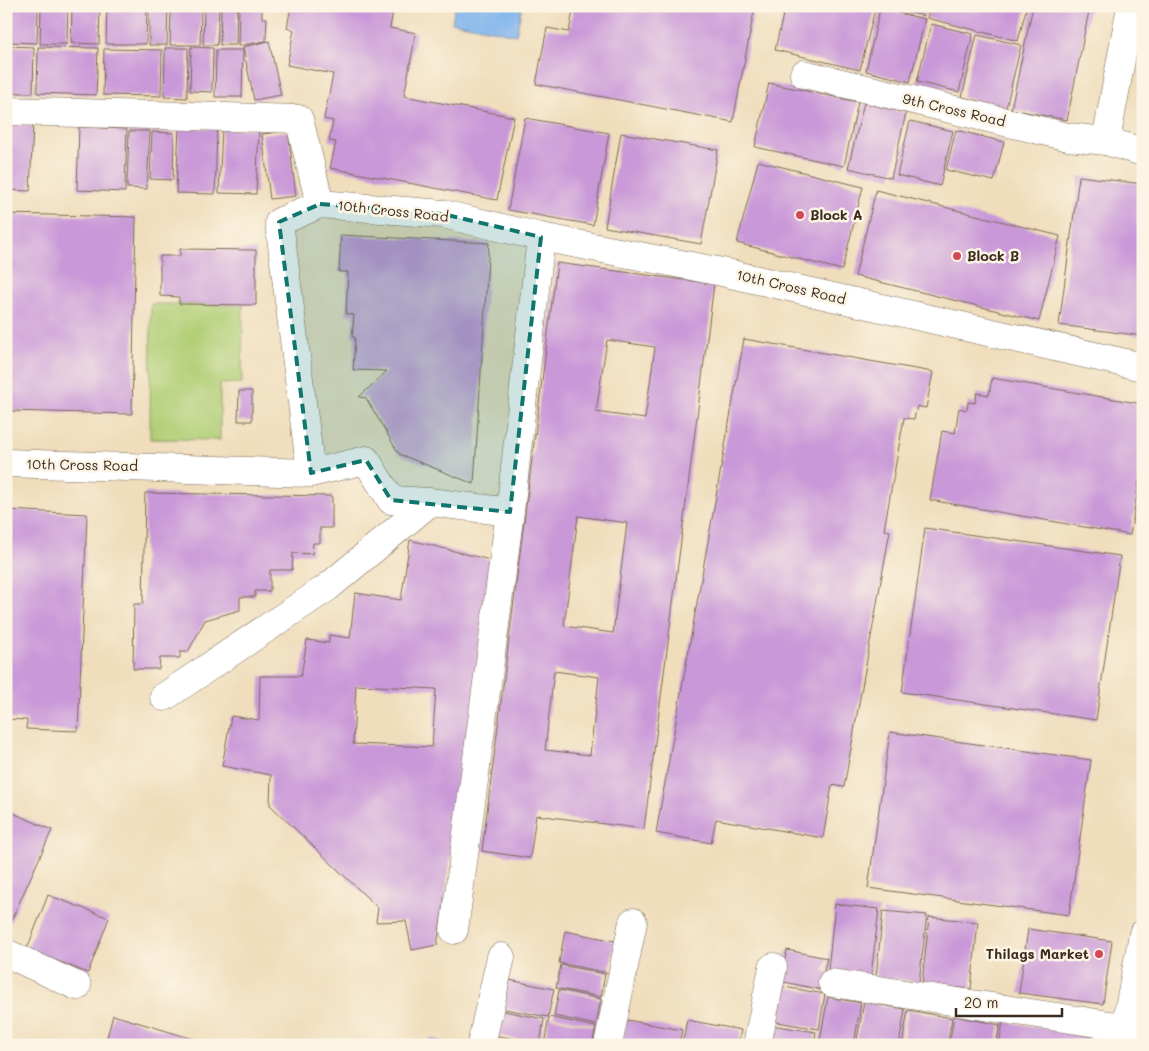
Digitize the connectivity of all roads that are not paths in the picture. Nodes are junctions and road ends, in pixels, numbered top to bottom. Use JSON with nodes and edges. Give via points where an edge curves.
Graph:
{"nodes":[{"id":1,"x":1131,"y":6,"type":"edge"},
{"id":2,"x":804,"y":74,"type":"dead end"},
{"id":3,"x":6,"y":111,"type":"edge"},
{"id":4,"x":1106,"y":141,"type":"junction"},
{"id":5,"x":1143,"y":152,"type":"edge"},
{"id":6,"x":320,"y":204,"type":"junction"},
{"id":7,"x":541,"y":238,"type":"junction"},
{"id":8,"x":1143,"y":367,"type":"edge"},
{"id":9,"x":6,"y":463,"type":"edge"},
{"id":10,"x":311,"y":473,"type":"junction"},
{"id":11,"x":430,"y":502,"type":"junction"},
{"id":12,"x":510,"y":512,"type":"junction"},
{"id":13,"x":164,"y":697,"type":"dead end"},
{"id":14,"x":633,"y":922,"type":"dead end"},
{"id":15,"x":454,"y":930,"type":"dead end"},
{"id":16,"x":1143,"y":934,"type":"edge"},
{"id":17,"x":6,"y":953,"type":"edge"},
{"id":18,"x":501,"y":957,"type":"dead end"},
{"id":19,"x":773,"y":967,"type":"dead end"},
{"id":20,"x":832,"y":983,"type":"dead end"},
{"id":21,"x":77,"y":986,"type":"dead end"},
{"id":22,"x":1130,"y":1034,"type":"edge"},
{"id":23,"x":481,"y":1045,"type":"edge"},
{"id":24,"x":608,"y":1045,"type":"edge"},
{"id":25,"x":756,"y":1045,"type":"edge"}],
"edges":[{"from":1,"to":4,"type":"street"},
{"from":2,"to":4,"type":"street","name":"9th Cross Road","via":[[1068,137]]},
{"from":3,"to":6,"type":"street","via":[[299,119]]},
{"from":4,"to":5,"type":"street","name":"9th Cross Road"},
{"from":6,"to":7,"type":"street","name":"10th Cross Road","via":[[443,214]]},
{"from":6,"to":10,"type":"street","name":"10th Cross Road","via":[[279,222]]},
{"from":7,"to":8,"type":"street","name":"10th Cross Road","via":[[722,272]]},
{"from":7,"to":12,"type":"street"},
{"from":9,"to":10,"type":"street","name":"10th Cross Road"},
{"from":10,"to":11,"type":"street","via":[[366,460],[391,500]]},
{"from":11,"to":12,"type":"street"},
{"from":11,"to":13,"type":"street","via":[[328,587]]},
{"from":12,"to":15,"type":"street"},
{"from":14,"to":24,"type":"street"},
{"from":16,"to":22,"type":"street"},
{"from":17,"to":21,"type":"street"},
{"from":18,"to":23,"type":"street"},
{"from":19,"to":25,"type":"street"},
{"from":20,"to":22,"type":"street"}]}
